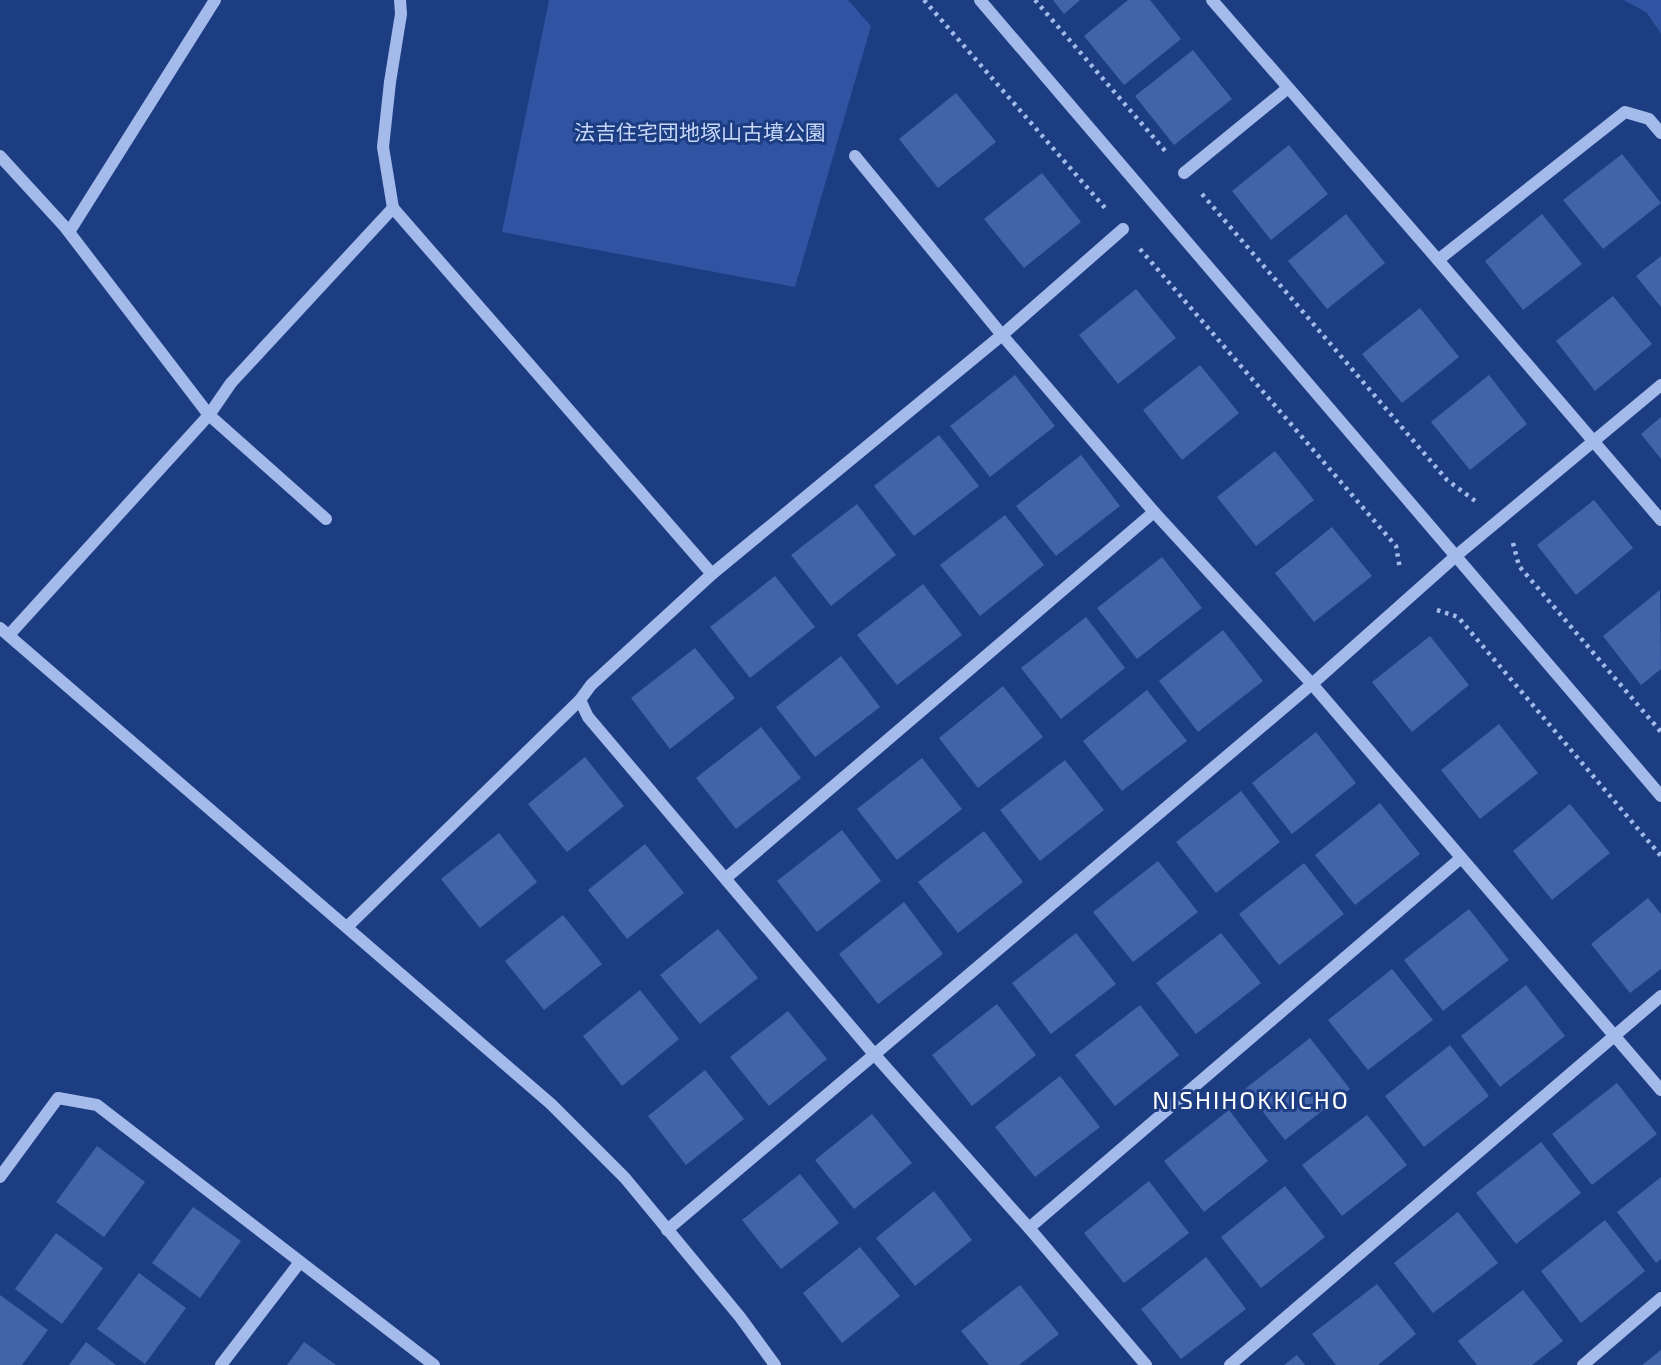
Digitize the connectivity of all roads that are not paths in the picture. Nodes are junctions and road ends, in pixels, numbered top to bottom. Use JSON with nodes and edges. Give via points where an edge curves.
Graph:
{"nodes":[{"id":1,"x":215,"y":0,"type":"edge"},
{"id":2,"x":400,"y":0,"type":"edge"},
{"id":3,"x":980,"y":0,"type":"edge"},
{"id":4,"x":1212,"y":0,"type":"edge"},
{"id":5,"x":1288,"y":88,"type":"junction"},
{"id":6,"x":1661,"y":133,"type":"edge"},
{"id":7,"x":0,"y":156,"type":"edge"},
{"id":8,"x":855,"y":156,"type":"dead end"},
{"id":9,"x":1184,"y":173,"type":"road end"},
{"id":10,"x":393,"y":208,"type":"junction"},
{"id":11,"x":1123,"y":229,"type":"road end"},
{"id":12,"x":69,"y":232,"type":"junction"},
{"id":13,"x":1438,"y":260,"type":"junction"},
{"id":14,"x":1002,"y":335,"type":"junction"},
{"id":15,"x":1661,"y":385,"type":"edge"},
{"id":16,"x":209,"y":415,"type":"junction"},
{"id":17,"x":1593,"y":442,"type":"junction"},
{"id":18,"x":1154,"y":512,"type":"junction"},
{"id":19,"x":326,"y":519,"type":"dead end"},
{"id":20,"x":1661,"y":520,"type":"edge"},
{"id":21,"x":1457,"y":555,"type":"junction"},
{"id":22,"x":712,"y":574,"type":"junction"},
{"id":23,"x":5,"y":631,"type":"edge"},
{"id":24,"x":1312,"y":684,"type":"junction"},
{"id":25,"x":580,"y":700,"type":"junction"},
{"id":26,"x":1661,"y":796,"type":"edge"},
{"id":27,"x":1461,"y":858,"type":"junction"},
{"id":28,"x":726,"y":878,"type":"junction"},
{"id":29,"x":347,"y":927,"type":"junction"},
{"id":30,"x":1661,"y":996,"type":"edge"},
{"id":31,"x":1614,"y":1036,"type":"junction"},
{"id":32,"x":874,"y":1054,"type":"junction"},
{"id":33,"x":1661,"y":1090,"type":"edge"},
{"id":34,"x":0,"y":1177,"type":"edge"},
{"id":35,"x":1029,"y":1228,"type":"junction"},
{"id":36,"x":667,"y":1230,"type":"junction"},
{"id":37,"x":300,"y":1262,"type":"junction"},
{"id":38,"x":1661,"y":1298,"type":"edge"},
{"id":39,"x":221,"y":1365,"type":"edge"},
{"id":40,"x":434,"y":1365,"type":"edge"},
{"id":41,"x":775,"y":1365,"type":"edge"},
{"id":42,"x":1146,"y":1365,"type":"edge"},
{"id":43,"x":1230,"y":1365,"type":"edge"},
{"id":44,"x":1583,"y":1365,"type":"edge"}],
"edges":[{"from":1,"to":12,"type":"street"},
{"from":2,"to":10,"type":"street","via":[[383,147]]},
{"from":3,"to":21,"type":"street"},
{"from":4,"to":5,"type":"street"},
{"from":5,"to":9,"type":"street"},
{"from":5,"to":13,"type":"street"},
{"from":6,"to":13,"type":"street","via":[[1649,119],[1625,112]]},
{"from":7,"to":12,"type":"street"},
{"from":8,"to":14,"type":"street"},
{"from":10,"to":16,"type":"street","via":[[232,383]]},
{"from":10,"to":22,"type":"street"},
{"from":11,"to":14,"type":"street"},
{"from":12,"to":16,"type":"street"},
{"from":13,"to":17,"type":"street"},
{"from":14,"to":18,"type":"street"},
{"from":14,"to":22,"type":"street"},
{"from":15,"to":17,"type":"street"},
{"from":16,"to":19,"type":"street"},
{"from":16,"to":23,"type":"street"},
{"from":17,"to":20,"type":"street"},
{"from":17,"to":21,"type":"street"},
{"from":18,"to":24,"type":"street"},
{"from":18,"to":28,"type":"street"},
{"from":21,"to":24,"type":"street"},
{"from":21,"to":26,"type":"street"},
{"from":22,"to":25,"type":"street"},
{"from":23,"to":29,"type":"street"},
{"from":24,"to":27,"type":"street"},
{"from":24,"to":32,"type":"street"},
{"from":25,"to":28,"type":"street","via":[[588,717]]},
{"from":25,"to":29,"type":"street"},
{"from":27,"to":31,"type":"street"},
{"from":27,"to":35,"type":"street"},
{"from":28,"to":32,"type":"street"},
{"from":29,"to":36,"type":"street","via":[[551,1104],[625,1178]]},
{"from":30,"to":31,"type":"street"},
{"from":31,"to":33,"type":"street"},
{"from":31,"to":43,"type":"street"},
{"from":32,"to":35,"type":"street"},
{"from":32,"to":36,"type":"street"},
{"from":34,"to":37,"type":"street","via":[[58,1098],[97,1105]]},
{"from":35,"to":42,"type":"street"},
{"from":36,"to":41,"type":"street"},
{"from":37,"to":39,"type":"street"},
{"from":37,"to":40,"type":"street"},
{"from":38,"to":44,"type":"street"}]}
